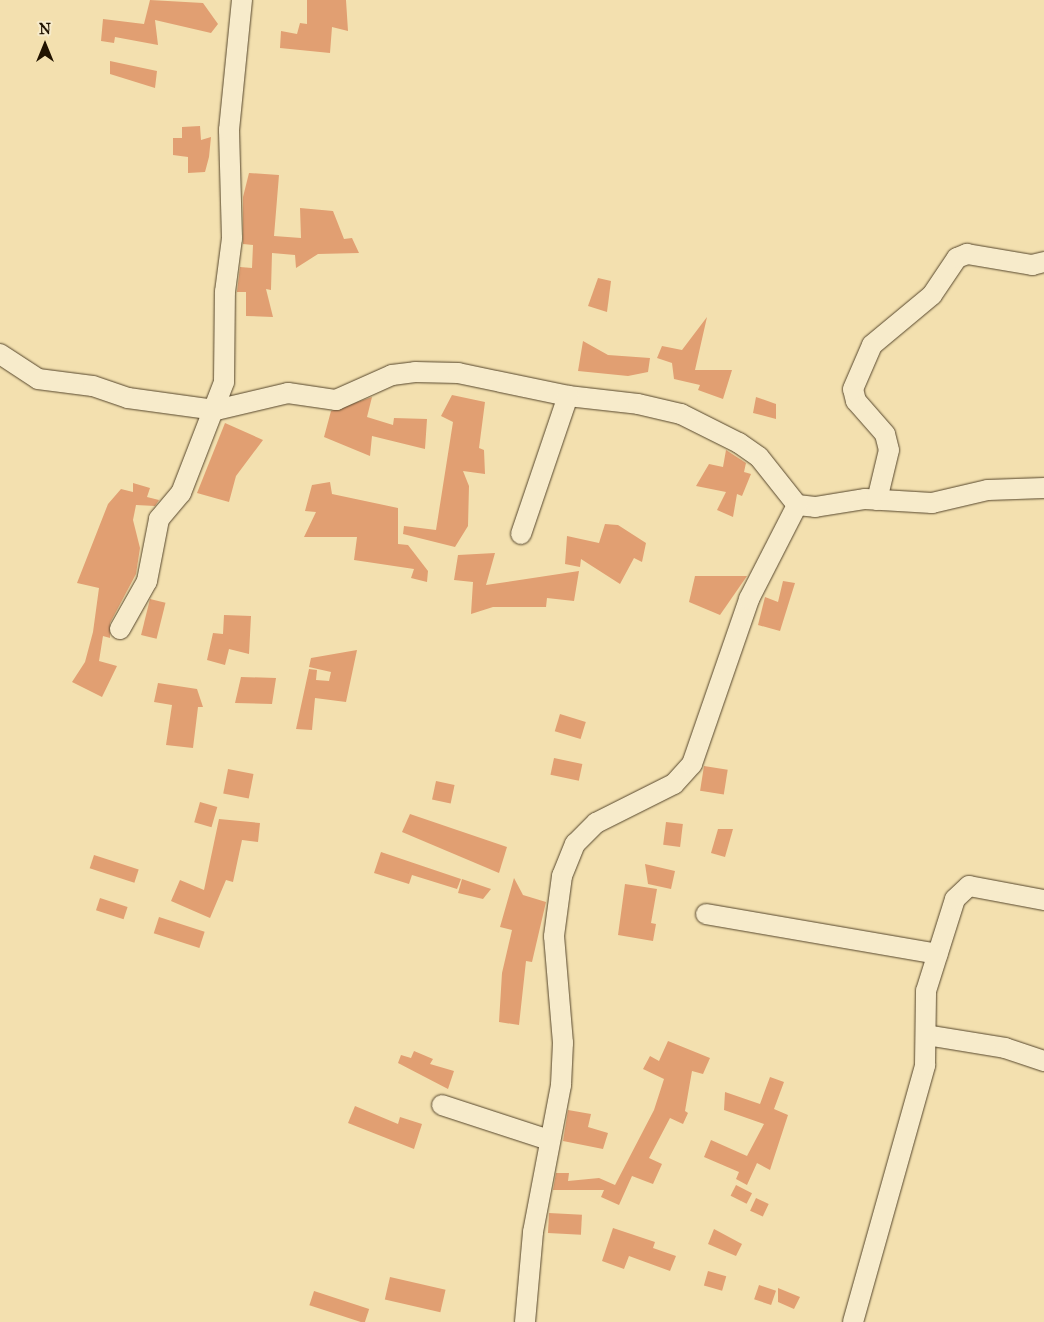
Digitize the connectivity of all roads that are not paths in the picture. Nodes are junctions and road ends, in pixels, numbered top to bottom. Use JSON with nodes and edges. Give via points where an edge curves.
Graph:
{"nodes":[{"id":1,"x":242,"y":0,"type":"edge"},
{"id":2,"x":1044,"y":262,"type":"edge"},
{"id":3,"x":0,"y":354,"type":"edge"},
{"id":4,"x":568,"y":396,"type":"junction"},
{"id":5,"x":216,"y":410,"type":"junction"},
{"id":6,"x":1044,"y":488,"type":"edge"},
{"id":7,"x":877,"y":500,"type":"junction"},
{"id":8,"x":797,"y":505,"type":"junction"},
{"id":9,"x":521,"y":534,"type":"dead end"},
{"id":10,"x":120,"y":629,"type":"dead end"},
{"id":11,"x":1044,"y":900,"type":"edge"},
{"id":12,"x":706,"y":914,"type":"dead end"},
{"id":13,"x":938,"y":954,"type":"junction"},
{"id":14,"x":926,"y":1035,"type":"junction"},
{"id":15,"x":1044,"y":1061,"type":"edge"},
{"id":16,"x":442,"y":1105,"type":"dead end"},
{"id":17,"x":548,"y":1140,"type":"junction"},
{"id":18,"x":525,"y":1322,"type":"edge"},
{"id":19,"x":853,"y":1322,"type":"edge"}],
"edges":[{"from":1,"to":5,"type":"street","via":[[229,130],[232,238],[225,292],[227,354]]},
{"from":2,"to":7,"type":"street","via":[[1032,265],[967,254],[957,258],[932,295],[872,345],[853,389],[856,400],[885,434],[890,450]]},
{"from":3,"to":5,"type":"street","via":[[38,379],[92,386],[128,398]]},
{"from":4,"to":5,"type":"street","via":[[458,373],[402,372],[336,400],[288,393]]},
{"from":4,"to":8,"type":"street","via":[[638,404],[703,423],[759,457]]},
{"from":4,"to":9,"type":"street"},
{"from":5,"to":10,"type":"street","via":[[180,493],[159,519],[147,581]]},
{"from":6,"to":7,"type":"street","via":[[988,490],[932,503]]},
{"from":7,"to":8,"type":"street","via":[[816,507]]},
{"from":8,"to":17,"type":"street","via":[[749,599],[692,764],[674,784],[596,823],[575,844],[565,868],[554,936],[563,1043],[561,1086]]},
{"from":11,"to":13,"type":"street","via":[[969,886],[955,899]]},
{"from":12,"to":13,"type":"street"},
{"from":13,"to":14,"type":"street","via":[[926,991]]},
{"from":14,"to":15,"type":"street","via":[[1005,1048]]},
{"from":14,"to":19,"type":"street","via":[[925,1065]]},
{"from":16,"to":17,"type":"street"},
{"from":17,"to":18,"type":"street","via":[[533,1232]]}]}
